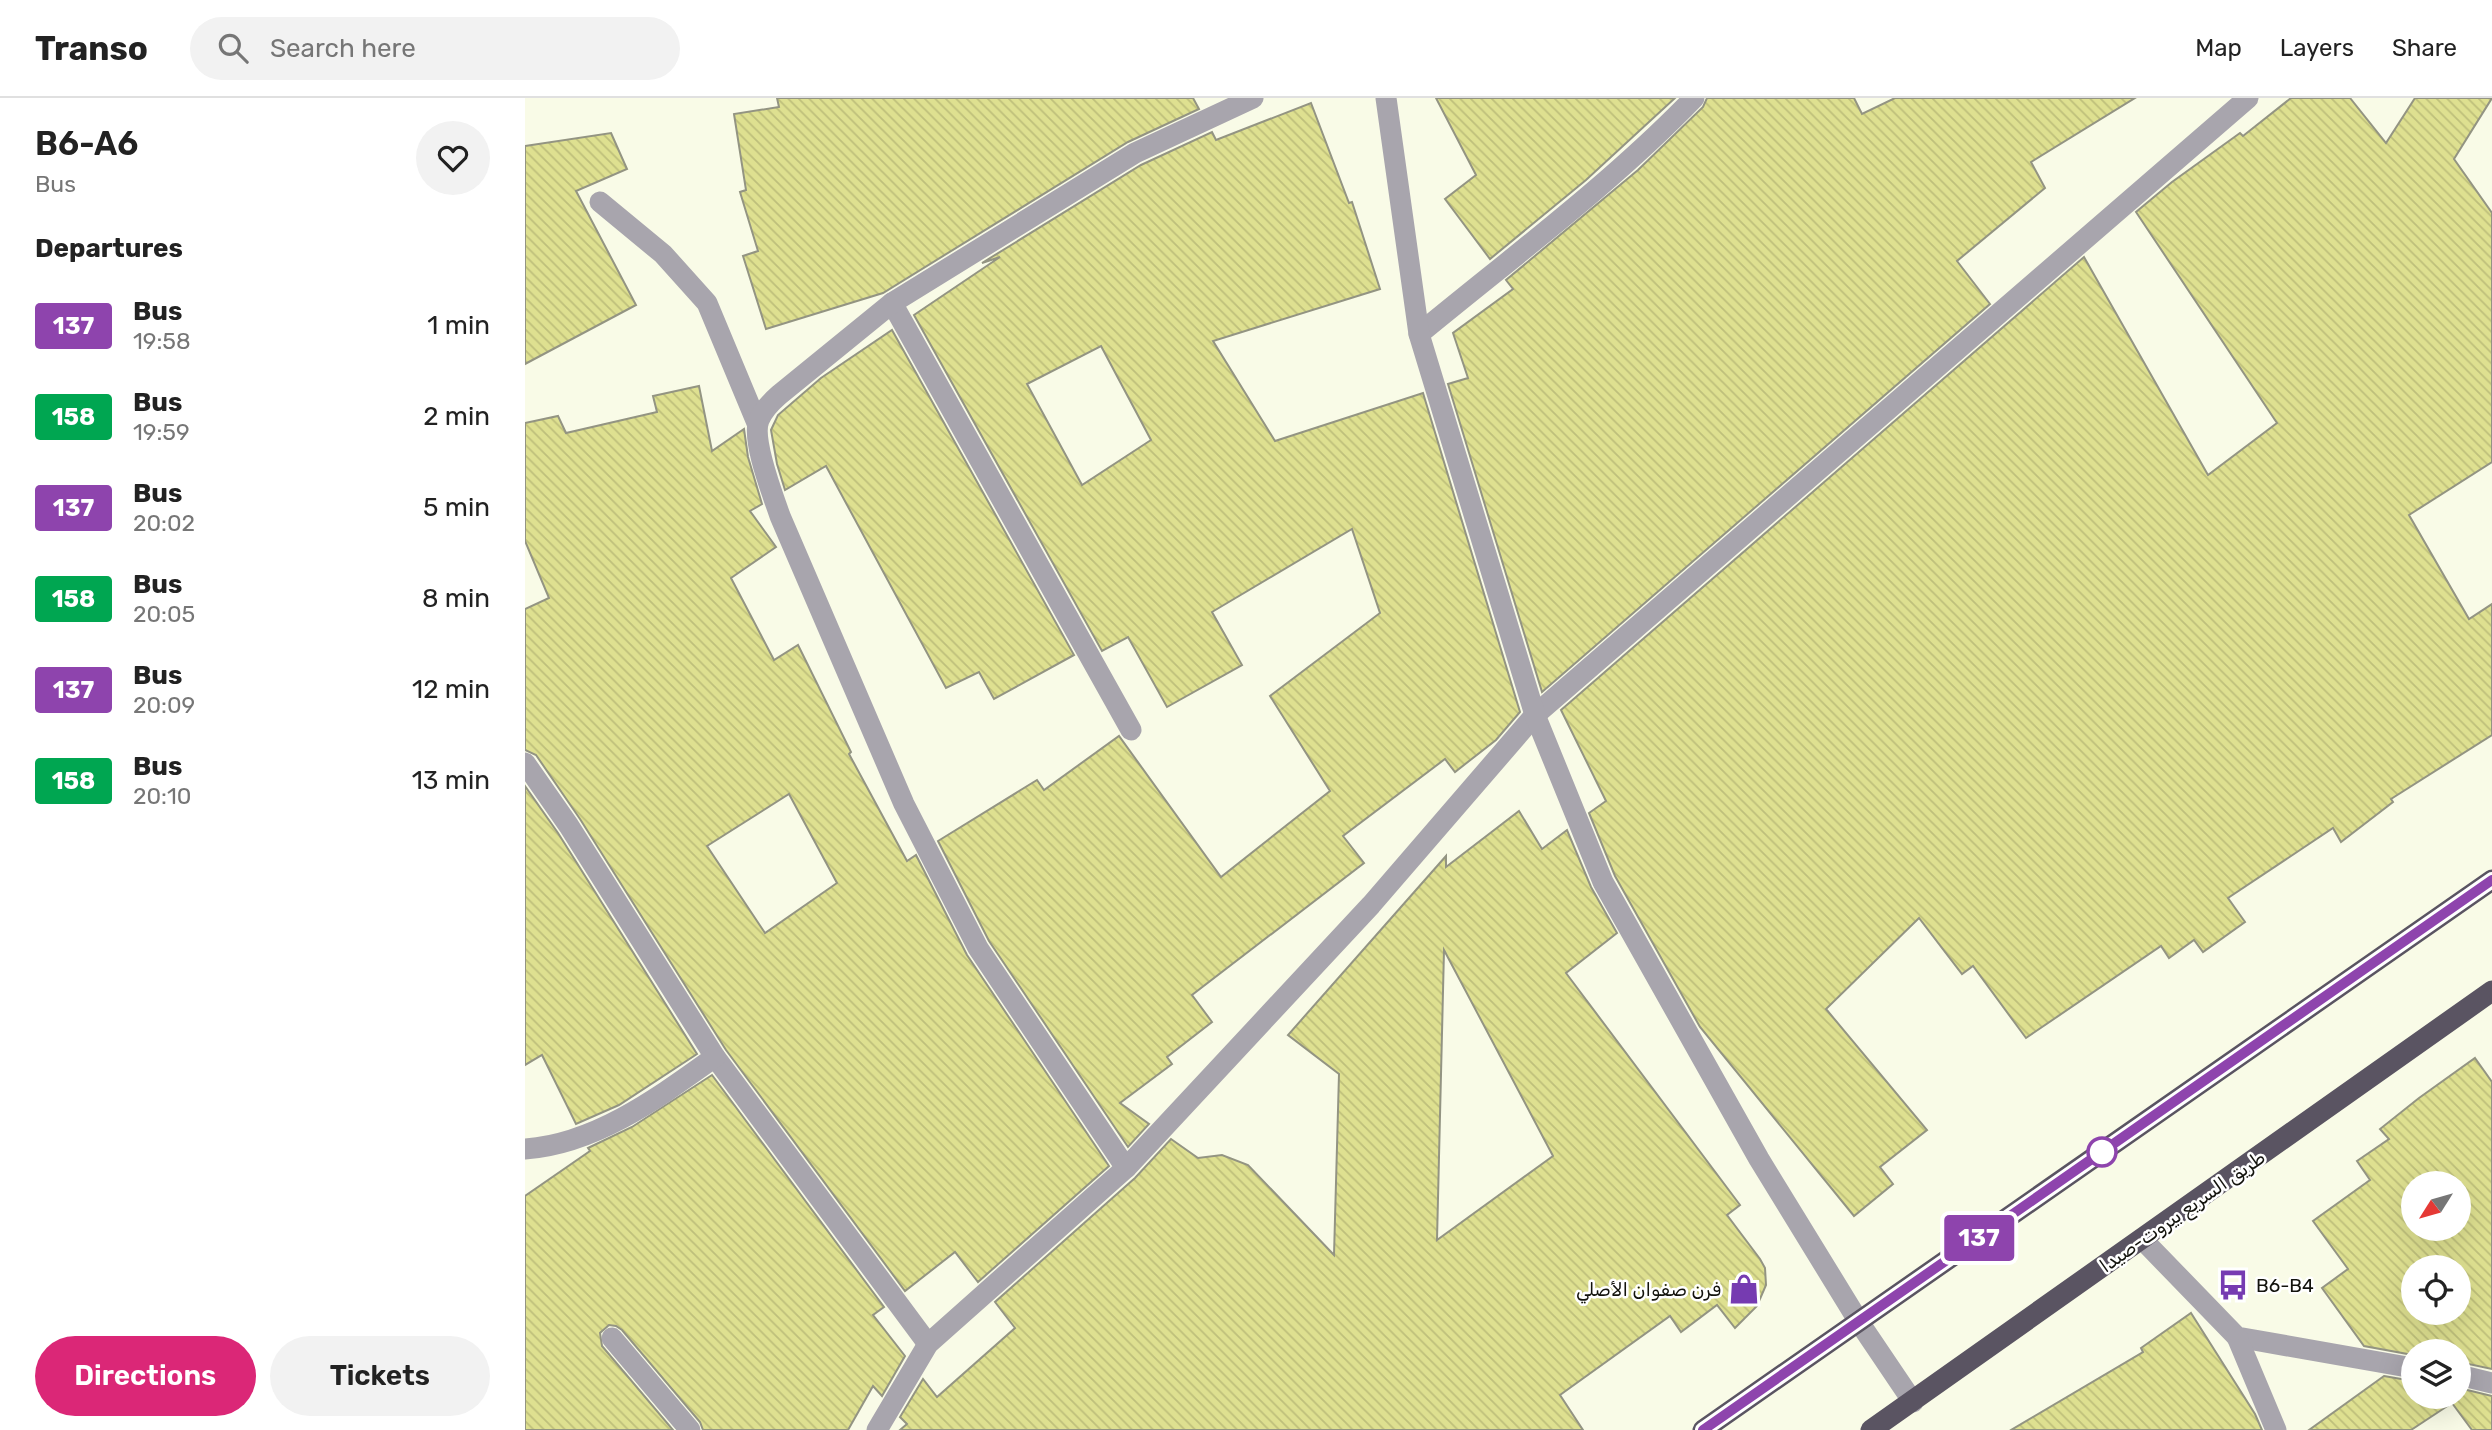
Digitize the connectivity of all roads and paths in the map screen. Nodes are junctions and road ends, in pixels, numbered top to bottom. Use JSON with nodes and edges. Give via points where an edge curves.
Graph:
{"nodes":[{"id":1,"x":1252,"y":98,"type":"edge"},
{"id":2,"x":1385,"y":98,"type":"edge"},
{"id":3,"x":1694,"y":98,"type":"edge"},
{"id":4,"x":2248,"y":98,"type":"edge"},
{"id":5,"x":600,"y":202,"type":"dead end"},
{"id":6,"x":892,"y":303,"type":"junction"},
{"id":7,"x":1419,"y":334,"type":"junction"},
{"id":8,"x":757,"y":423,"type":"junction"},
{"id":9,"x":1535,"y":715,"type":"junction"},
{"id":10,"x":1131,"y":730,"type":"dead end"},
{"id":11,"x":525,"y":763,"type":"edge"},
{"id":12,"x":2492,"y":880,"type":"edge"},
{"id":13,"x":2492,"y":991,"type":"edge"},
{"id":14,"x":715,"y":1057,"type":"junction"},
{"id":15,"x":525,"y":1149,"type":"edge"},
{"id":16,"x":1126,"y":1168,"type":"junction"},
{"id":17,"x":2142,"y":1238,"type":"junction"},
{"id":18,"x":1859,"y":1322,"type":"junction"},
{"id":19,"x":2237,"y":1337,"type":"junction"},
{"id":20,"x":612,"y":1338,"type":"dead end"},
{"id":21,"x":928,"y":1344,"type":"junction"},
{"id":22,"x":2401,"y":1366,"type":"edge"},
{"id":23,"x":2471,"y":1378,"type":"edge"},
{"id":24,"x":2492,"y":1383,"type":"edge"},
{"id":25,"x":1913,"y":1402,"type":"junction"},
{"id":26,"x":690,"y":1430,"type":"edge"},
{"id":27,"x":877,"y":1430,"type":"edge"},
{"id":28,"x":1703,"y":1430,"type":"edge"},
{"id":29,"x":1871,"y":1430,"type":"edge"},
{"id":30,"x":2276,"y":1430,"type":"edge"}],
"edges":[{"from":1,"to":6,"type":"street","via":[[1135,153]]},
{"from":2,"to":7,"type":"street"},
{"from":3,"to":7,"type":"street","via":[[1569,211]]},
{"from":4,"to":9,"type":"street"},
{"from":5,"to":8,"type":"street","via":[[663,254],[707,303]]},
{"from":6,"to":8,"type":"street","via":[[779,395]]},
{"from":6,"to":10,"type":"street"},
{"from":7,"to":9,"type":"street"},
{"from":8,"to":16,"type":"street","via":[[765,475],[780,516],[904,804],[978,948]]},
{"from":9,"to":16,"type":"street","via":[[1371,905]]},
{"from":9,"to":18,"type":"street","via":[[1602,882],[1759,1159]]},
{"from":11,"to":14,"type":"street"},
{"from":12,"to":18,"type":"highway"},
{"from":13,"to":17,"type":"highway","name":"طريق السريع بيروت-صيدا"},
{"from":14,"to":15,"type":"street","via":[[610,1123],[570,1140]]},
{"from":14,"to":21,"type":"street"},
{"from":16,"to":21,"type":"street"},
{"from":17,"to":19,"type":"street"},
{"from":17,"to":25,"type":"highway","name":"طريق السريع بيروت-صيدا"},
{"from":18,"to":25,"type":"street"},
{"from":18,"to":28,"type":"highway"},
{"from":19,"to":22,"type":"street"},
{"from":19,"to":30,"type":"street"},
{"from":20,"to":26,"type":"street"},
{"from":21,"to":27,"type":"street"},
{"from":23,"to":24,"type":"street"},
{"from":25,"to":29,"type":"highway","name":"طريق السريع بيروت-صيدا"}]}
